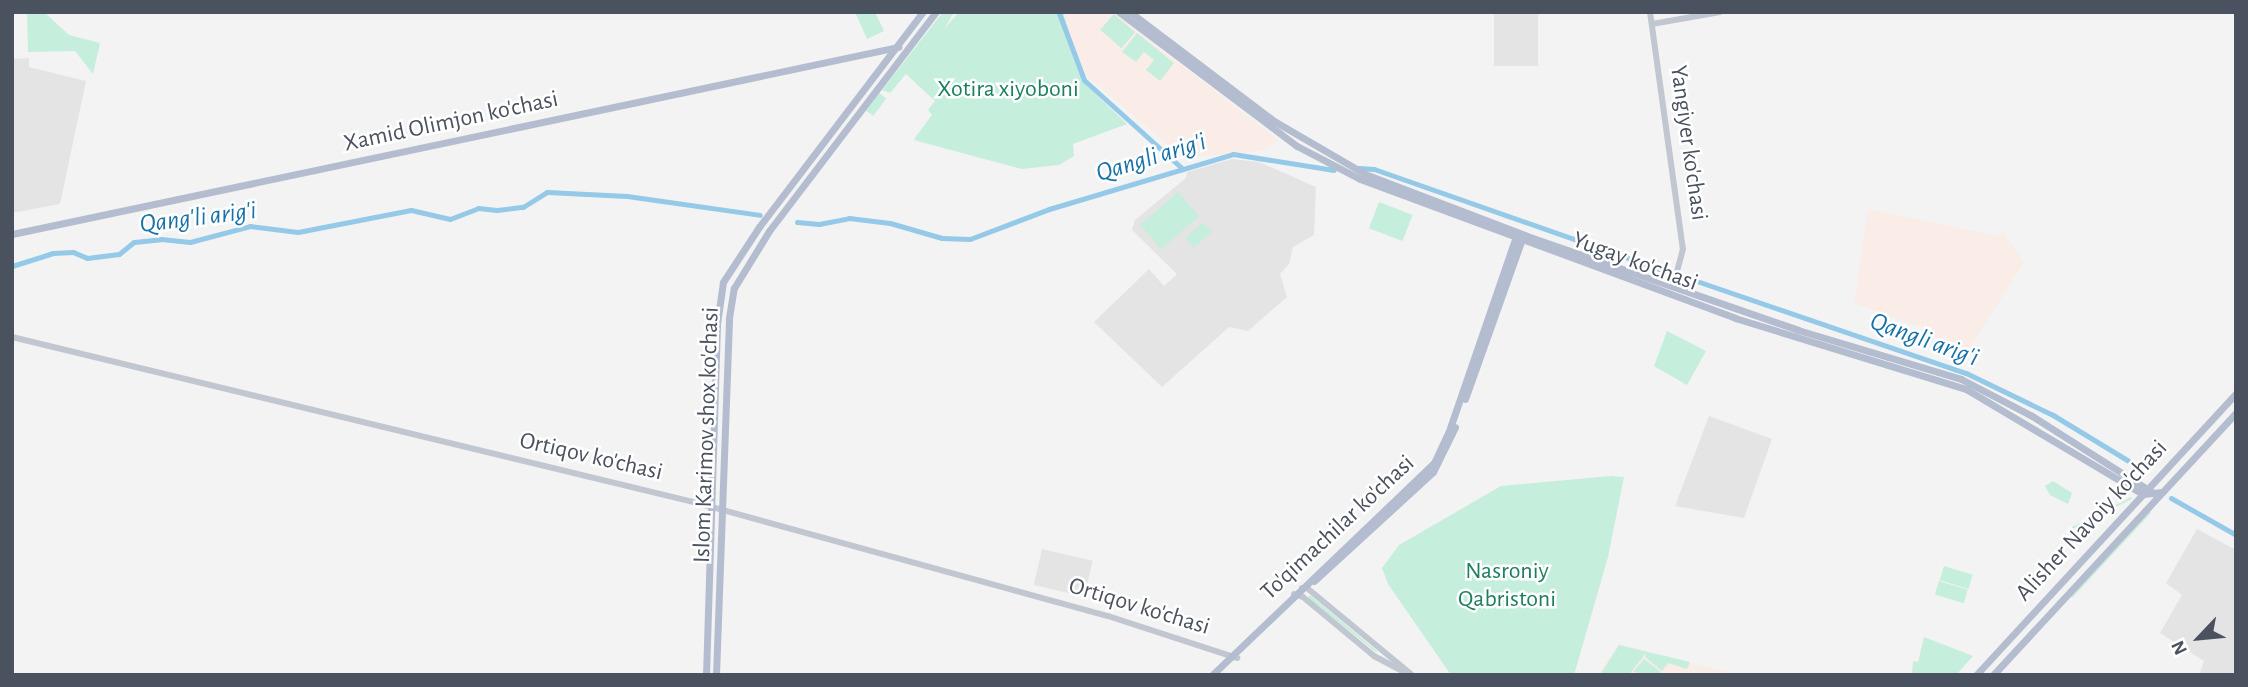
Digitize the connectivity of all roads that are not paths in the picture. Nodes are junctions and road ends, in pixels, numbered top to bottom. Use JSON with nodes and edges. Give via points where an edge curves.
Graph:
{"nodes":[{"id":1,"x":923,"y":12,"type":"edge"},
{"id":2,"x":936,"y":12,"type":"edge"},
{"id":3,"x":1119,"y":12,"type":"edge"},
{"id":4,"x":1130,"y":12,"type":"edge"},
{"id":5,"x":1650,"y":12,"type":"edge"},
{"id":6,"x":1720,"y":12,"type":"edge"},
{"id":7,"x":1652,"y":24,"type":"junction"},
{"id":8,"x":898,"y":47,"type":"junction"},
{"id":9,"x":805,"y":167,"type":"junction"},
{"id":10,"x":813,"y":174,"type":"junction"},
{"id":11,"x":12,"y":234,"type":"edge"},
{"id":12,"x":1519,"y":236,"type":"junction"},
{"id":13,"x":1675,"y":279,"type":"junction"},
{"id":14,"x":1665,"y":284,"type":"junction"},
{"id":15,"x":1679,"y":289,"type":"junction"},
{"id":16,"x":12,"y":337,"type":"edge"},
{"id":17,"x":2236,"y":393,"type":"edge"},
{"id":18,"x":2236,"y":413,"type":"edge"},
{"id":19,"x":2148,"y":494,"type":"junction"},
{"id":20,"x":712,"y":507,"type":"junction"},
{"id":21,"x":722,"y":510,"type":"junction"},
{"id":22,"x":1300,"y":592,"type":"junction"},
{"id":23,"x":1234,"y":657,"type":"junction"},
{"id":24,"x":706,"y":675,"type":"edge"},
{"id":25,"x":716,"y":675,"type":"edge"},
{"id":26,"x":1212,"y":675,"type":"edge"},
{"id":27,"x":1219,"y":675,"type":"edge"},
{"id":28,"x":1411,"y":675,"type":"edge"},
{"id":29,"x":1976,"y":675,"type":"edge"},
{"id":30,"x":1993,"y":675,"type":"edge"}],
"edges":[{"from":1,"to":8,"type":"main road","name":"Islom Karimov shox ko'chasi"},
{"from":2,"to":10,"type":"main road","name":"Islom Karimov shox ko'chasi"},
{"from":3,"to":12,"type":"main road","name":"Yugay ko'chasi","via":[[1297,146],[1360,179]]},
{"from":4,"to":12,"type":"main road","name":"Yugay ko'chasi","via":[[1304,141],[1365,174]]},
{"from":5,"to":7,"type":"street","name":"Yangiyer ko'chasi"},
{"from":6,"to":7,"type":"street"},
{"from":7,"to":13,"type":"street","name":"Yangiyer ko'chasi","via":[[1683,249]]},
{"from":8,"to":9,"type":"main road","name":"Islom Karimov shox ko'chasi"},
{"from":8,"to":11,"type":"main road","name":"Xamid Olimjon ko'chasi"},
{"from":9,"to":10,"type":"main road","via":[[805,175]]},
{"from":9,"to":20,"type":"main road","name":"Islom Karimov shox ko'chasi","via":[[742,252],[721,289]]},
{"from":10,"to":21,"type":"main road","name":"Islom Karimov shox ko'chasi","via":[[754,252],[734,288]]},
{"from":12,"to":14,"type":"main road","name":"Yugay ko'chasi"},
{"from":12,"to":19,"type":"main road","name":"Yugay ko'chasi","via":[[1792,338],[1966,389]]},
{"from":12,"to":22,"type":"main road","name":"To'qimachilar ko'chasi","via":[[1438,466]]},
{"from":13,"to":14,"type":"street"},
{"from":13,"to":15,"type":"street","name":"Yugay ko'chasi"},
{"from":14,"to":15,"type":"main road","name":"Yugay ko'chasi"},
{"from":15,"to":19,"type":"main road","name":"Yugay ko'chasi","via":[[1961,379],[2008,402]]},
{"from":16,"to":20,"type":"street","name":"Ortiqov ko'chasi"},
{"from":17,"to":19,"type":"main road","name":"Alisher Navoiy ko'chasi"},
{"from":18,"to":19,"type":"main road","name":"Alisher Navoiy ko'chasi"},
{"from":19,"to":29,"type":"main road","name":"Alisher Navoiy ko'chasi"},
{"from":19,"to":30,"type":"main road","name":"Alisher Navoiy ko'chasi","via":[[2147,508]]},
{"from":20,"to":21,"type":"street","name":"Ortiqov ko'chasi"},
{"from":20,"to":24,"type":"main road","name":"Islom Karimov shox ko'chasi"},
{"from":21,"to":23,"type":"street","name":"Ortiqov ko'chasi","via":[[1108,616]]},
{"from":21,"to":25,"type":"main road","name":"Islom Karimov shox ko'chasi"},
{"from":22,"to":23,"type":"main road","name":"To'qimachilar ko'chasi"},
{"from":22,"to":28,"type":"street"},
{"from":22,"to":28,"type":"street","via":[[1374,656]]},
{"from":23,"to":26,"type":"main road","name":"To'qimachilar ko'chasi"},
{"from":23,"to":27,"type":"main road","name":"To'qimachilar ko'chasi"}]}
